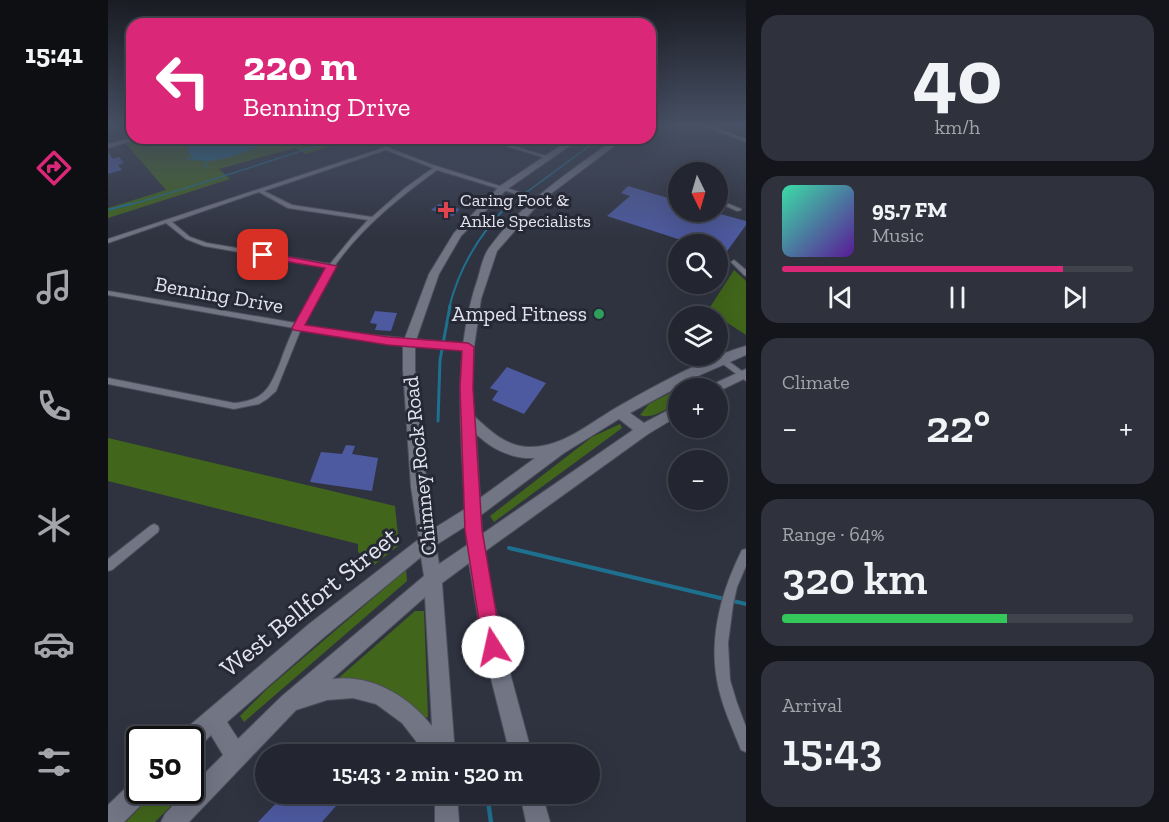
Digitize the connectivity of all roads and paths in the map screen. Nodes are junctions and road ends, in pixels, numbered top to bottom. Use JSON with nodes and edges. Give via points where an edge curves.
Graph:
{"nodes":[{"id":1,"x":340,"y":163,"type":"edge"},
{"id":2,"x":424,"y":163,"type":"edge"},
{"id":3,"x":540,"y":163,"type":"edge"},
{"id":4,"x":584,"y":163,"type":"edge"},
{"id":5,"x":436,"y":168,"type":"junction"},
{"id":6,"x":507,"y":189,"type":"junction"},
{"id":7,"x":260,"y":190,"type":"junction"},
{"id":8,"x":534,"y":198,"type":"junction"},
{"id":9,"x":728,"y":203,"type":"edge"},
{"id":10,"x":739,"y":210,"type":"dead end"},
{"id":11,"x":372,"y":219,"type":"junction"},
{"id":12,"x":167,"y":221,"type":"junction"},
{"id":13,"x":108,"y":241,"type":"edge"},
{"id":14,"x":734,"y":262,"type":"dead end"},
{"id":15,"x":332,"y":266,"type":"junction"},
{"id":16,"x":746,"y":274,"type":"edge"},
{"id":17,"x":108,"y":293,"type":"edge"},
{"id":18,"x":298,"y":328,"type":"junction"},
{"id":19,"x":409,"y":343,"type":"junction"},
{"id":20,"x":468,"y":347,"type":"junction"},
{"id":21,"x":746,"y":350,"type":"edge"},
{"id":22,"x":728,"y":358,"type":"edge"},
{"id":23,"x":728,"y":363,"type":"edge"},
{"id":24,"x":711,"y":366,"type":"edge"},
{"id":25,"x":745,"y":375,"type":"edge"},
{"id":26,"x":108,"y":381,"type":"edge"},
{"id":27,"x":728,"y":383,"type":"edge"},
{"id":28,"x":620,"y":412,"type":"junction"},
{"id":29,"x":668,"y":416,"type":"edge"},
{"id":30,"x":468,"y":418,"type":"junction"},
{"id":31,"x":643,"y":430,"type":"junction"},
{"id":32,"x":560,"y":449,"type":"junction"},
{"id":33,"x":472,"y":513,"type":"junction"},
{"id":34,"x":153,"y":529,"type":"dead end"},
{"id":35,"x":427,"y":542,"type":"junction"},
{"id":36,"x":475,"y":548,"type":"junction"},
{"id":37,"x":746,"y":554,"type":"edge"},
{"id":38,"x":108,"y":566,"type":"edge"},
{"id":39,"x":433,"y":579,"type":"junction"},
{"id":40,"x":290,"y":703,"type":"junction"},
{"id":41,"x":213,"y":719,"type":"junction"},
{"id":42,"x":204,"y":727,"type":"edge"},
{"id":43,"x":433,"y":744,"type":"edge"},
{"id":44,"x":443,"y":744,"type":"edge"},
{"id":45,"x":518,"y":744,"type":"edge"},
{"id":46,"x":746,"y":745,"type":"edge"},
{"id":47,"x":236,"y":755,"type":"junction"},
{"id":48,"x":126,"y":804,"type":"edge"},
{"id":49,"x":446,"y":804,"type":"edge"},
{"id":50,"x":534,"y":804,"type":"edge"},
{"id":51,"x":108,"y":821,"type":"edge"},
{"id":52,"x":172,"y":822,"type":"edge"},
{"id":53,"x":447,"y":822,"type":"edge"},
{"id":54,"x":538,"y":822,"type":"edge"}],
"edges":[{"from":1,"to":7,"type":"street"},
{"from":2,"to":5,"type":"street"},
{"from":3,"to":6,"type":"main road","name":"Chimney Rock Road"},
{"from":4,"to":8,"type":"main road"},
{"from":5,"to":6,"type":"street"},
{"from":5,"to":11,"type":"street","via":[[396,196]]},
{"from":6,"to":8,"type":"street"},
{"from":6,"to":19,"type":"main road","name":"Chimney Rock Road","via":[[474,216],[444,254],[425,294]]},
{"from":7,"to":11,"type":"street","via":[[290,207]]},
{"from":7,"to":12,"type":"street"},
{"from":8,"to":20,"type":"main road","via":[[492,250],[476,299]]},
{"from":9,"to":10,"type":"street"},
{"from":11,"to":15,"type":"street"},
{"from":12,"to":13,"type":"street"},
{"from":12,"to":15,"type":"street","via":[[188,238],[206,245]]},
{"from":14,"to":16,"type":"street"},
{"from":15,"to":18,"type":"street"},
{"from":17,"to":18,"type":"street","name":"Benning Drive"},
{"from":18,"to":19,"type":"street","name":"Benning Drive"},
{"from":18,"to":26,"type":"street","via":[[273,390],[250,405],[219,405]]},
{"from":19,"to":20,"type":"street","name":"Benning Drive"},
{"from":19,"to":35,"type":"main road","name":"Chimney Rock Road"},
{"from":20,"to":30,"type":"main road"},
{"from":21,"to":22,"type":"main road","name":"West Bellfort Street"},
{"from":23,"to":25,"type":"street"},
{"from":24,"to":28,"type":"main road","name":"West Bellfort Street"},
{"from":25,"to":27,"type":"main road"},
{"from":28,"to":31,"type":"main road"},
{"from":28,"to":32,"type":"main road","name":"West Bellfort Street"},
{"from":29,"to":31,"type":"main road"},
{"from":30,"to":32,"type":"main road","via":[[502,448],[534,454]]},
{"from":30,"to":33,"type":"main road"},
{"from":31,"to":36,"type":"main road"},
{"from":32,"to":33,"type":"main road","name":"West Bellfort Street"},
{"from":33,"to":35,"type":"main road","name":"West Bellfort Street"},
{"from":33,"to":36,"type":"main road"},
{"from":34,"to":38,"type":"street"},
{"from":35,"to":39,"type":"main road","name":"Chimney Rock Road"},
{"from":35,"to":41,"type":"main road","name":"West Bellfort Street"},
{"from":36,"to":39,"type":"main road"},
{"from":36,"to":45,"type":"main road","via":[[493,647]]},
{"from":37,"to":46,"type":"street","via":[[724,611],[723,663],[727,696]]},
{"from":39,"to":40,"type":"main road"},
{"from":39,"to":44,"type":"main road","name":"Chimney Rock Road"},
{"from":40,"to":43,"type":"main road","via":[[336,688],[358,687],[380,694],[426,731]]},
{"from":40,"to":47,"type":"main road"},
{"from":41,"to":42,"type":"main road","name":"West Bellfort Street"},
{"from":41,"to":47,"type":"main road"},
{"from":47,"to":52,"type":"main road"},
{"from":48,"to":51,"type":"main road"},
{"from":49,"to":53,"type":"main road"},
{"from":50,"to":54,"type":"main road"}]}
